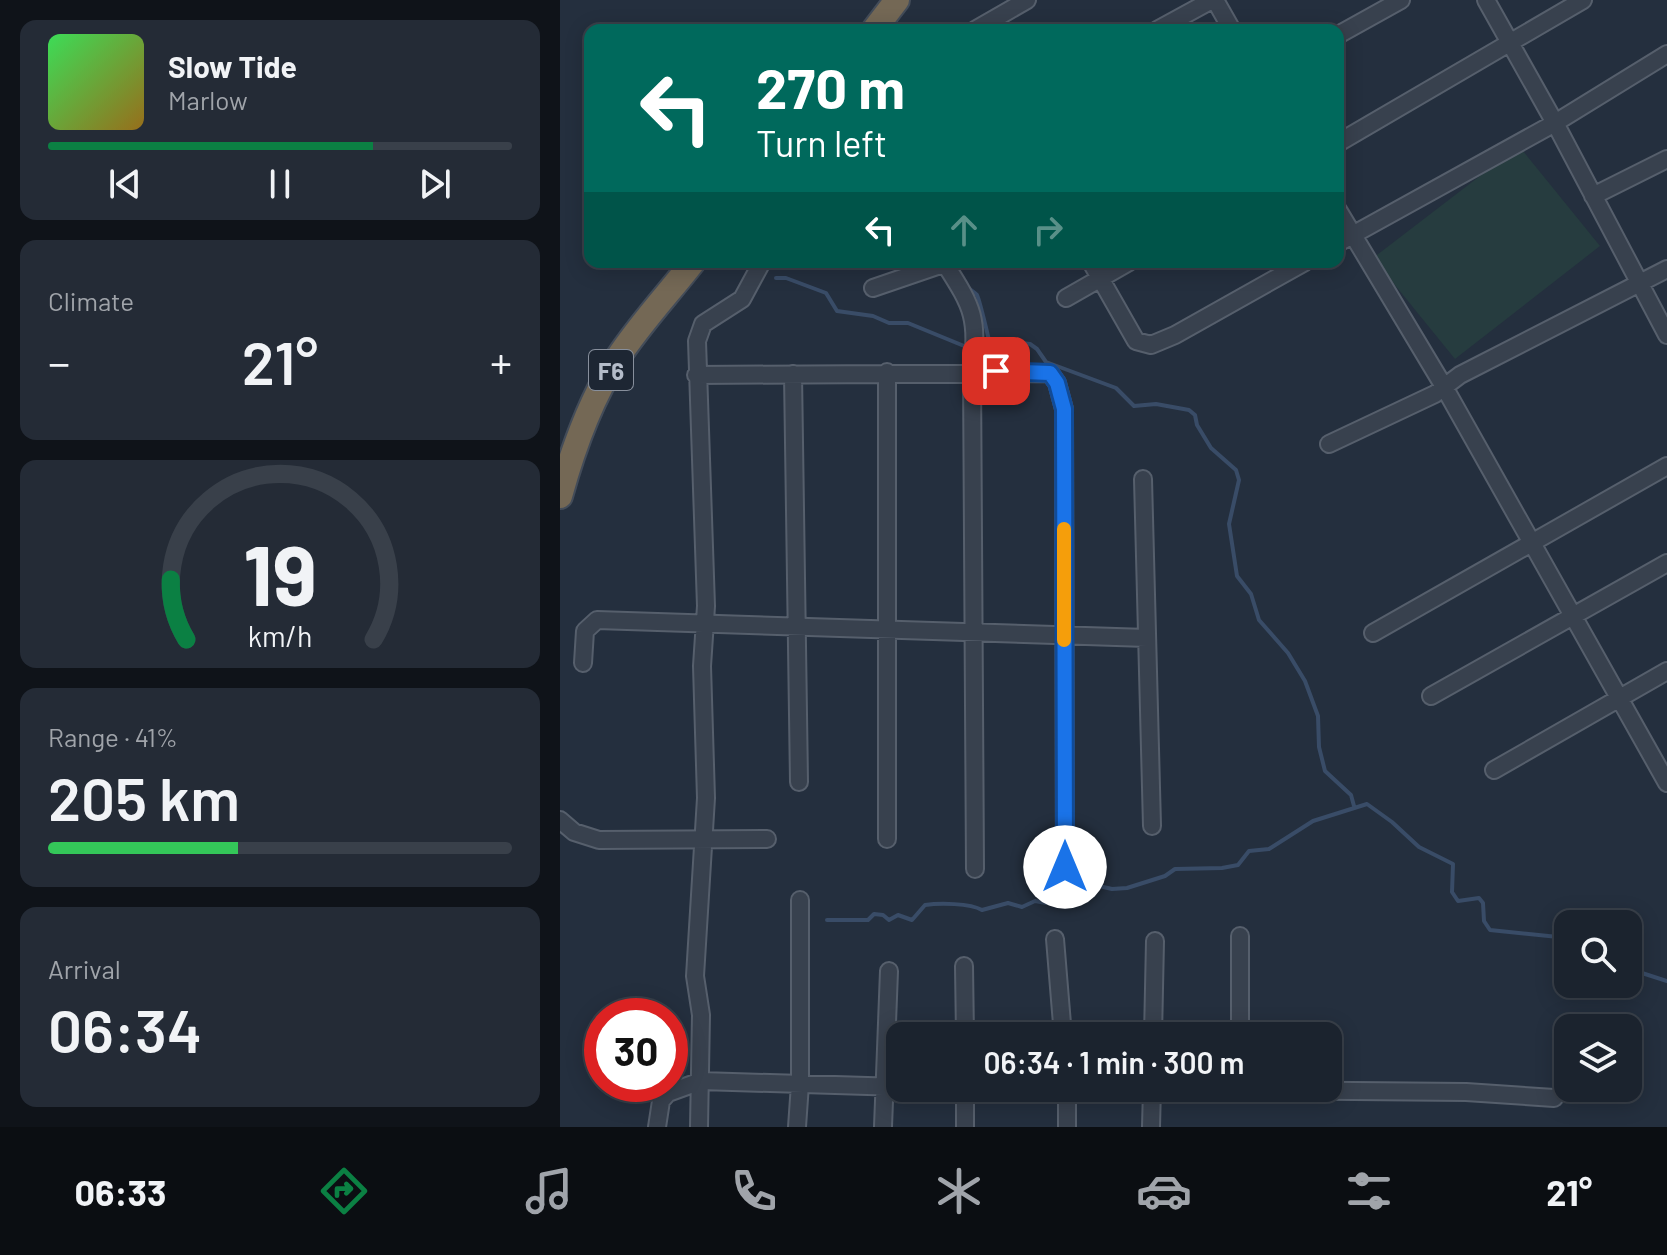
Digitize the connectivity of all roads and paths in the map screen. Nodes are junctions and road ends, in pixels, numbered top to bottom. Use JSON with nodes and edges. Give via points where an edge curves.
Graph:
{"nodes":[{"id":1,"x":897,"y":0,"type":"edge"},
{"id":2,"x":1027,"y":0,"type":"edge"},
{"id":3,"x":1214,"y":0,"type":"edge"},
{"id":4,"x":1401,"y":0,"type":"edge"},
{"id":5,"x":1486,"y":0,"type":"edge"},
{"id":6,"x":1583,"y":0,"type":"edge"},
{"id":7,"x":879,"y":24,"type":"edge"},
{"id":8,"x":985,"y":24,"type":"edge"},
{"id":9,"x":1168,"y":24,"type":"edge"},
{"id":10,"x":1228,"y":24,"type":"edge"},
{"id":11,"x":1344,"y":32,"type":"edge"},
{"id":12,"x":1511,"y":44,"type":"junction"},
{"id":13,"x":1667,"y":54,"type":"edge"},
{"id":14,"x":1555,"y":123,"type":"junction"},
{"id":15,"x":1344,"y":140,"type":"edge"},
{"id":16,"x":1667,"y":159,"type":"edge"},
{"id":17,"x":1593,"y":196,"type":"junction"},
{"id":18,"x":1346,"y":239,"type":"edge"},
{"id":19,"x":688,"y":268,"type":"edge"},
{"id":20,"x":759,"y":268,"type":"edge"},
{"id":21,"x":932,"y":268,"type":"edge"},
{"id":22,"x":950,"y":268,"type":"edge"},
{"id":23,"x":1094,"y":268,"type":"edge"},
{"id":24,"x":1118,"y":268,"type":"edge"},
{"id":25,"x":1294,"y":268,"type":"edge"},
{"id":26,"x":1667,"y":269,"type":"edge"},
{"id":27,"x":1100,"y":278,"type":"junction"},
{"id":28,"x":1639,"y":284,"type":"junction"},
{"id":29,"x":873,"y":288,"type":"dead end"},
{"id":30,"x":1066,"y":298,"type":"dead end"},
{"id":31,"x":1667,"y":335,"type":"edge"},
{"id":32,"x":887,"y":372,"type":"junction"},
{"id":33,"x":972,"y":372,"type":"junction"},
{"id":34,"x":793,"y":374,"type":"junction"},
{"id":35,"x":696,"y":375,"type":"junction"},
{"id":36,"x":1444,"y":387,"type":"junction"},
{"id":37,"x":1329,"y":444,"type":"dead end"},
{"id":38,"x":1667,"y":466,"type":"edge"},
{"id":39,"x":1143,"y":479,"type":"dead end"},
{"id":40,"x":560,"y":496,"type":"edge"},
{"id":41,"x":1532,"y":543,"type":"junction"},
{"id":42,"x":1667,"y":563,"type":"edge"},
{"id":43,"x":1573,"y":616,"type":"junction"},
{"id":44,"x":705,"y":623,"type":"junction"},
{"id":45,"x":798,"y":627,"type":"junction"},
{"id":46,"x":886,"y":629,"type":"junction"},
{"id":47,"x":974,"y":632,"type":"junction"},
{"id":48,"x":1373,"y":633,"type":"dead end"},
{"id":49,"x":1064,"y":635,"type":"junction"},
{"id":50,"x":1147,"y":638,"type":"junction"},
{"id":51,"x":583,"y":663,"type":"dead end"},
{"id":52,"x":1667,"y":671,"type":"edge"},
{"id":53,"x":1431,"y":696,"type":"dead end"},
{"id":54,"x":1619,"y":698,"type":"junction"},
{"id":55,"x":1494,"y":770,"type":"dead end"},
{"id":56,"x":799,"y":782,"type":"dead end"},
{"id":57,"x":1667,"y":783,"type":"edge"},
{"id":58,"x":560,"y":820,"type":"edge"},
{"id":59,"x":1152,"y":826,"type":"dead end"},
{"id":60,"x":703,"y":839,"type":"junction"},
{"id":61,"x":767,"y":839,"type":"dead end"},
{"id":62,"x":887,"y":839,"type":"dead end"},
{"id":63,"x":1065,"y":867,"type":"dead end"},
{"id":64,"x":975,"y":869,"type":"dead end"},
{"id":65,"x":800,"y":900,"type":"dead end"},
{"id":66,"x":1240,"y":936,"type":"dead end"},
{"id":67,"x":1055,"y":939,"type":"dead end"},
{"id":68,"x":1155,"y":941,"type":"dead end"},
{"id":69,"x":964,"y":966,"type":"dead end"},
{"id":70,"x":889,"y":971,"type":"dead end"},
{"id":71,"x":890,"y":1022,"type":"edge"},
{"id":72,"x":965,"y":1022,"type":"edge"},
{"id":73,"x":1062,"y":1022,"type":"edge"},
{"id":74,"x":1153,"y":1022,"type":"edge"},
{"id":75,"x":1240,"y":1022,"type":"edge"},
{"id":76,"x":701,"y":1081,"type":"junction"},
{"id":77,"x":800,"y":1084,"type":"junction"},
{"id":78,"x":886,"y":1087,"type":"edge"},
{"id":79,"x":1342,"y":1090,"type":"edge"},
{"id":80,"x":1554,"y":1098,"type":"dead end"},
{"id":81,"x":889,"y":1102,"type":"edge"},
{"id":82,"x":965,"y":1102,"type":"edge"},
{"id":83,"x":1067,"y":1102,"type":"edge"},
{"id":84,"x":1152,"y":1102,"type":"edge"},
{"id":85,"x":657,"y":1127,"type":"edge"},
{"id":86,"x":699,"y":1127,"type":"edge"},
{"id":87,"x":797,"y":1127,"type":"edge"},
{"id":88,"x":883,"y":1127,"type":"edge"},
{"id":89,"x":965,"y":1127,"type":"edge"},
{"id":90,"x":1067,"y":1127,"type":"edge"},
{"id":91,"x":1151,"y":1127,"type":"edge"}],
"edges":[{"from":1,"to":7,"type":"highway"},
{"from":2,"to":8,"type":"street"},
{"from":3,"to":9,"type":"street"},
{"from":3,"to":10,"type":"street"},
{"from":4,"to":11,"type":"street"},
{"from":5,"to":12,"type":"street"},
{"from":6,"to":12,"type":"street"},
{"from":12,"to":14,"type":"street"},
{"from":12,"to":15,"type":"street"},
{"from":13,"to":14,"type":"street"},
{"from":14,"to":17,"type":"street"},
{"from":14,"to":18,"type":"street"},
{"from":16,"to":17,"type":"street"},
{"from":17,"to":28,"type":"street"},
{"from":18,"to":36,"type":"street"},
{"from":19,"to":40,"type":"highway","number":"F6","via":[[616,359],[592,405]]},
{"from":20,"to":35,"type":"street","via":[[742,299],[703,324]]},
{"from":21,"to":29,"type":"street"},
{"from":22,"to":33,"type":"street","via":[[969,301],[976,335]]},
{"from":23,"to":27,"type":"street"},
{"from":24,"to":27,"type":"street"},
{"from":25,"to":27,"type":"street","via":[[1151,345],[1136,341]]},
{"from":26,"to":28,"type":"street"},
{"from":27,"to":30,"type":"street"},
{"from":28,"to":31,"type":"street"},
{"from":28,"to":36,"type":"street"},
{"from":32,"to":33,"type":"street"},
{"from":32,"to":34,"type":"street"},
{"from":32,"to":46,"type":"street"},
{"from":33,"to":47,"type":"street"},
{"from":33,"to":49,"type":"street","via":[[1042,371],[1057,383],[1064,409]]},
{"from":34,"to":35,"type":"street"},
{"from":34,"to":45,"type":"street"},
{"from":35,"to":44,"type":"street"},
{"from":36,"to":37,"type":"street"},
{"from":36,"to":41,"type":"street"},
{"from":38,"to":41,"type":"street"},
{"from":39,"to":50,"type":"street"},
{"from":41,"to":43,"type":"street"},
{"from":41,"to":48,"type":"street"},
{"from":42,"to":43,"type":"street"},
{"from":43,"to":53,"type":"street"},
{"from":43,"to":54,"type":"street"},
{"from":44,"to":45,"type":"street"},
{"from":44,"to":51,"type":"street","via":[[597,620],[585,631]]},
{"from":44,"to":60,"type":"street"},
{"from":45,"to":46,"type":"street"},
{"from":45,"to":56,"type":"street"},
{"from":46,"to":47,"type":"street"},
{"from":46,"to":62,"type":"street"},
{"from":47,"to":49,"type":"street"},
{"from":47,"to":64,"type":"street"},
{"from":49,"to":50,"type":"street"},
{"from":49,"to":63,"type":"street"},
{"from":50,"to":59,"type":"street"},
{"from":52,"to":54,"type":"street"},
{"from":54,"to":55,"type":"street"},
{"from":54,"to":57,"type":"street"},
{"from":58,"to":60,"type":"street","via":[[574,832],[599,840]]},
{"from":60,"to":61,"type":"street"},
{"from":60,"to":76,"type":"street","via":[[695,976]]},
{"from":65,"to":77,"type":"street"},
{"from":66,"to":75,"type":"street"},
{"from":67,"to":73,"type":"street"},
{"from":68,"to":74,"type":"street"},
{"from":69,"to":72,"type":"street"},
{"from":70,"to":71,"type":"street"},
{"from":76,"to":77,"type":"street"},
{"from":76,"to":85,"type":"street","via":[[668,1093],[661,1101]]},
{"from":76,"to":86,"type":"street"},
{"from":77,"to":78,"type":"street"},
{"from":77,"to":87,"type":"street"},
{"from":79,"to":80,"type":"street"},
{"from":81,"to":88,"type":"street"},
{"from":82,"to":89,"type":"street"},
{"from":83,"to":90,"type":"street"},
{"from":84,"to":91,"type":"street"}]}
